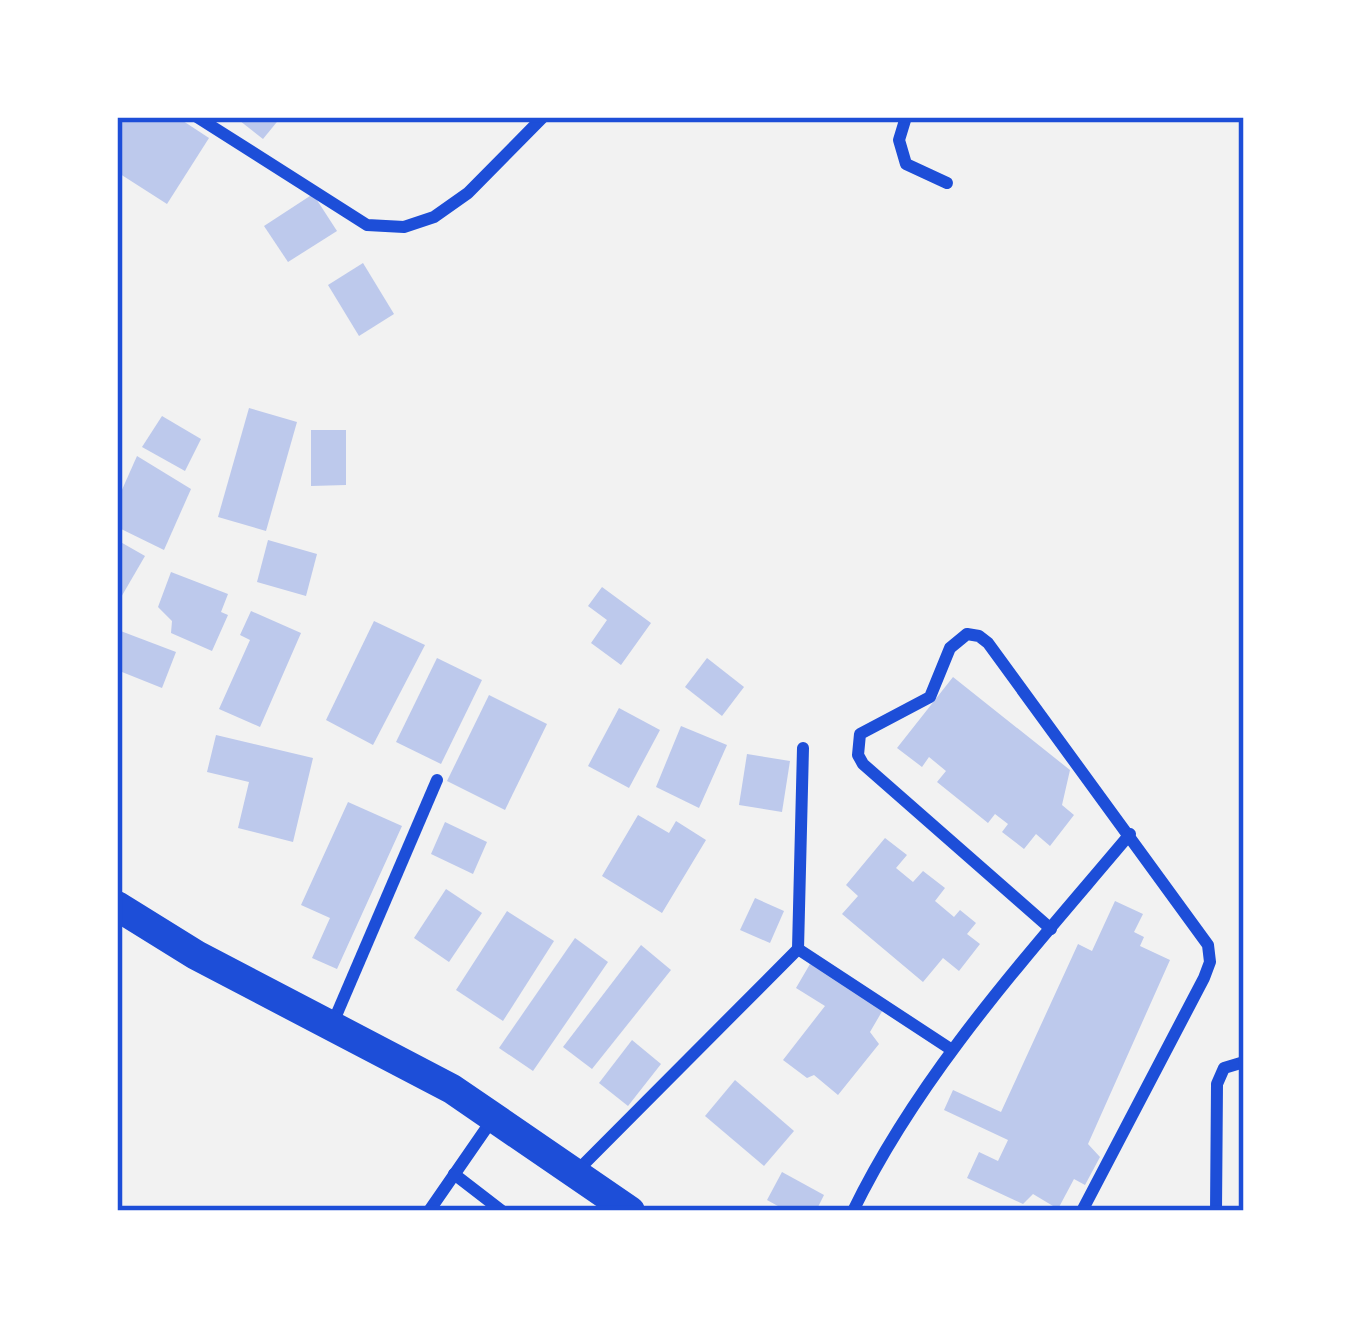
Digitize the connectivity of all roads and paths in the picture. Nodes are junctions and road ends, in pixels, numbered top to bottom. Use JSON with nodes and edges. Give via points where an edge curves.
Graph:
{"nodes":[{"id":1,"x":197,"y":117,"type":"edge"},
{"id":2,"x":543,"y":117,"type":"edge"},
{"id":3,"x":906,"y":117,"type":"edge"},
{"id":4,"x":947,"y":183,"type":"dead end"},
{"id":5,"x":802,"y":748,"type":"dead end"},
{"id":6,"x":437,"y":780,"type":"dead end"},
{"id":7,"x":1130,"y":834,"type":"junction"},
{"id":8,"x":117,"y":906,"type":"edge"},
{"id":9,"x":1051,"y":929,"type":"junction"},
{"id":10,"x":798,"y":949,"type":"junction"},
{"id":11,"x":332,"y":1026,"type":"junction"},
{"id":12,"x":952,"y":1050,"type":"junction"},
{"id":13,"x":1244,"y":1062,"type":"edge"},
{"id":14,"x":495,"y":1116,"type":"junction"},
{"id":15,"x":576,"y":1172,"type":"junction"},
{"id":16,"x":454,"y":1174,"type":"junction"},
{"id":17,"x":429,"y":1211,"type":"edge"},
{"id":18,"x":502,"y":1211,"type":"edge"},
{"id":19,"x":629,"y":1211,"type":"edge"},
{"id":20,"x":853,"y":1211,"type":"edge"},
{"id":21,"x":1082,"y":1211,"type":"edge"},
{"id":22,"x":1216,"y":1211,"type":"edge"}],
"edges":[{"from":1,"to":2,"type":"street","via":[[367,225],[404,227],[468,193]]},
{"from":3,"to":4,"type":"street","via":[[899,140],[906,164]]},
{"from":5,"to":10,"type":"street"},
{"from":6,"to":11,"type":"street"},
{"from":7,"to":9,"type":"street"},
{"from":7,"to":9,"type":"street","via":[[979,636],[957,639],[926,701],[860,734],[863,764]]},
{"from":7,"to":21,"type":"street","via":[[1200,930],[1210,962]]},
{"from":8,"to":11,"type":"highway"},
{"from":9,"to":12,"type":"street"},
{"from":10,"to":12,"type":"street"},
{"from":10,"to":15,"type":"street"},
{"from":11,"to":14,"type":"highway"},
{"from":12,"to":20,"type":"street"},
{"from":13,"to":22,"type":"street","via":[[1224,1068],[1217,1084]]},
{"from":14,"to":15,"type":"highway"},
{"from":14,"to":16,"type":"street"},
{"from":15,"to":19,"type":"highway"},
{"from":16,"to":17,"type":"street"},
{"from":16,"to":18,"type":"street"}]}
